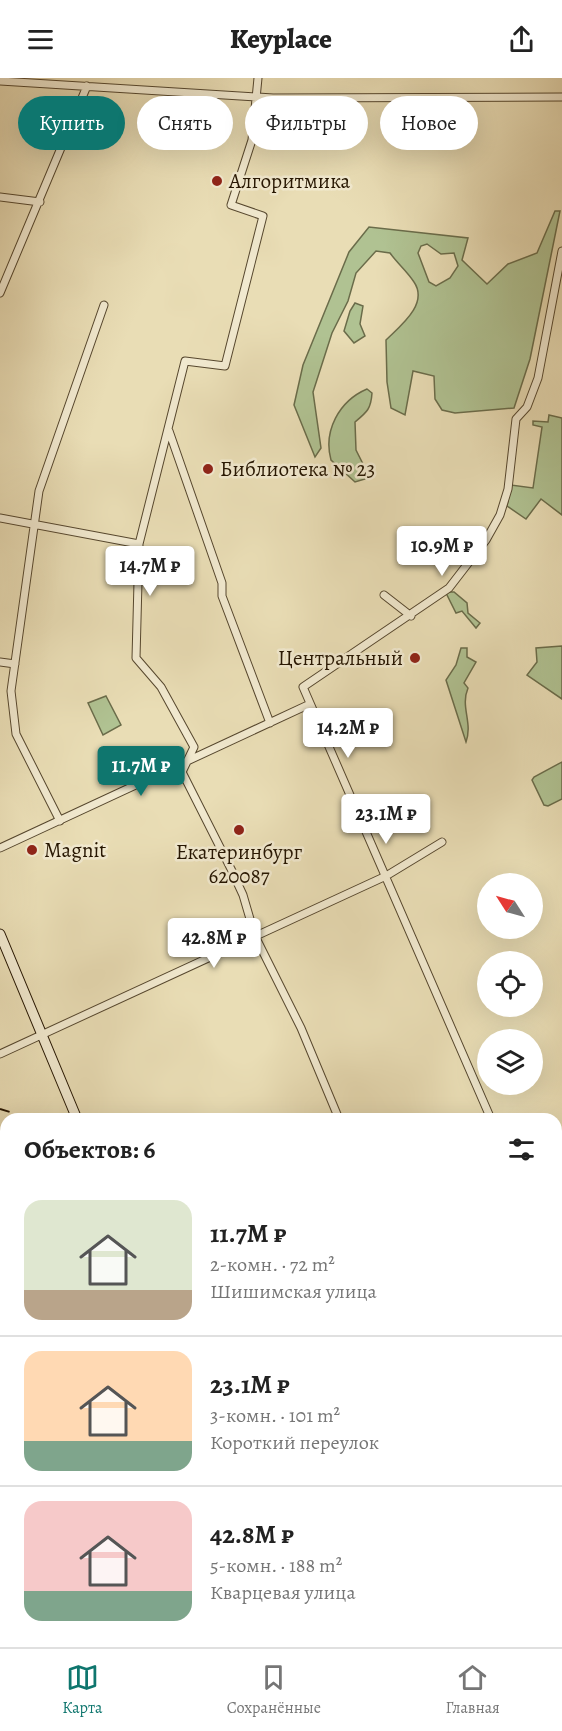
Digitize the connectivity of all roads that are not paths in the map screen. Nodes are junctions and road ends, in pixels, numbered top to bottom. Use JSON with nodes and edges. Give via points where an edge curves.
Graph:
{"nodes":[{"id":1,"x":258,"y":78,"type":"edge"},
{"id":2,"x":0,"y":81,"type":"edge"},
{"id":3,"x":87,"y":86,"type":"junction"},
{"id":4,"x":256,"y":96,"type":"joint"},
{"id":5,"x":368,"y":96,"type":"edge"},
{"id":6,"x":562,"y":97,"type":"edge"},
{"id":7,"x":249,"y":150,"type":"edge"},
{"id":8,"x":0,"y":196,"type":"edge"},
{"id":9,"x":40,"y":202,"type":"junction"},
{"id":10,"x":562,"y":251,"type":"edge"},
{"id":11,"x":0,"y":293,"type":"edge"},
{"id":12,"x":104,"y":305,"type":"dead end"},
{"id":13,"x":169,"y":430,"type":"junction"},
{"id":14,"x":0,"y":519,"type":"edge"},
{"id":15,"x":32,"y":523,"type":"junction"},
{"id":16,"x":139,"y":544,"type":"junction"},
{"id":17,"x":384,"y":596,"type":"dead end"},
{"id":18,"x":411,"y":616,"type":"junction"},
{"id":19,"x":0,"y":663,"type":"edge"},
{"id":20,"x":15,"y":664,"type":"junction"},
{"id":21,"x":310,"y":704,"type":"junction"},
{"id":22,"x":270,"y":723,"type":"junction"},
{"id":23,"x":188,"y":761,"type":"junction"},
{"id":24,"x":60,"y":821,"type":"junction"},
{"id":25,"x":442,"y":842,"type":"dead end"},
{"id":26,"x":0,"y":848,"type":"edge"},
{"id":27,"x":386,"y":876,"type":"junction"},
{"id":28,"x":0,"y":934,"type":"edge"},
{"id":29,"x":255,"y":936,"type":"junction"},
{"id":30,"x":42,"y":1036,"type":"junction"},
{"id":31,"x":0,"y":1054,"type":"edge"},
{"id":32,"x":74,"y":1113,"type":"edge"},
{"id":33,"x":336,"y":1113,"type":"edge"},
{"id":34,"x":488,"y":1113,"type":"edge"}],
"edges":[{"from":1,"to":4,"type":"street"},
{"from":2,"to":3,"type":"street"},
{"from":3,"to":4,"type":"street"},
{"from":3,"to":9,"type":"street"},
{"from":5,"to":6,"type":"street"},
{"from":7,"to":13,"type":"street","via":[[231,205],[262,216],[225,366],[185,361]]},
{"from":8,"to":9,"type":"street"},
{"from":9,"to":11,"type":"street"},
{"from":10,"to":18,"type":"street","via":[[538,378],[527,408],[516,419],[508,489],[491,532],[449,588]]},
{"from":12,"to":15,"type":"street","via":[[39,491]]},
{"from":13,"to":16,"type":"street"},
{"from":13,"to":22,"type":"street","via":[[222,583],[222,597]]},
{"from":14,"to":15,"type":"street"},
{"from":15,"to":16,"type":"street"},
{"from":15,"to":20,"type":"street"},
{"from":16,"to":23,"type":"street","via":[[136,658],[161,687],[194,747]]},
{"from":17,"to":18,"type":"street"},
{"from":18,"to":21,"type":"street","via":[[303,687]]},
{"from":19,"to":20,"type":"street"},
{"from":20,"to":24,"type":"street","via":[[12,691],[16,734]]},
{"from":21,"to":22,"type":"street"},
{"from":21,"to":27,"type":"street"},
{"from":22,"to":23,"type":"street"},
{"from":23,"to":24,"type":"street"},
{"from":23,"to":29,"type":"street","via":[[182,772],[243,895]]},
{"from":24,"to":26,"type":"street"},
{"from":25,"to":27,"type":"street"},
{"from":27,"to":29,"type":"street"},
{"from":27,"to":34,"type":"street"},
{"from":28,"to":30,"type":"main road"},
{"from":29,"to":30,"type":"street"},
{"from":29,"to":33,"type":"street","via":[[301,1028]]},
{"from":30,"to":31,"type":"street"},
{"from":30,"to":32,"type":"main road"}]}
